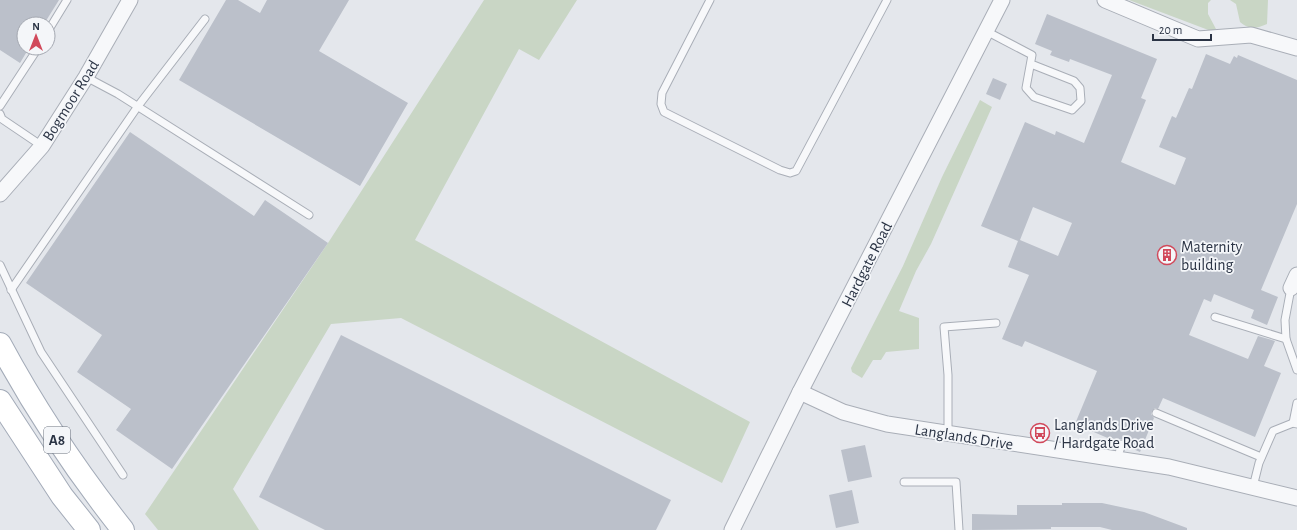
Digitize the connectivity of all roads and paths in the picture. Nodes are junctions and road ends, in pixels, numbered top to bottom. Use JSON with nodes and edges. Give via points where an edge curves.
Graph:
{"nodes":[{"id":1,"x":67,"y":0,"type":"edge"},
{"id":2,"x":130,"y":0,"type":"edge"},
{"id":3,"x":710,"y":0,"type":"edge"},
{"id":4,"x":887,"y":0,"type":"edge"},
{"id":5,"x":1002,"y":0,"type":"edge"},
{"id":6,"x":1105,"y":0,"type":"edge"},
{"id":7,"x":56,"y":18,"type":"edge"},
{"id":8,"x":205,"y":19,"type":"dead end"},
{"id":9,"x":986,"y":31,"type":"junction"},
{"id":10,"x":1297,"y":48,"type":"edge"},
{"id":11,"x":33,"y":56,"type":"edge"},
{"id":12,"x":1030,"y":64,"type":"junction"},
{"id":13,"x":86,"y":77,"type":"junction"},
{"id":14,"x":0,"y":106,"type":"edge"},
{"id":15,"x":138,"y":106,"type":"junction"},
{"id":16,"x":0,"y":114,"type":"edge"},
{"id":17,"x":42,"y":146,"type":"junction"},
{"id":18,"x":0,"y":194,"type":"edge"},
{"id":19,"x":309,"y":215,"type":"dead end"},
{"id":20,"x":0,"y":265,"type":"edge"},
{"id":21,"x":1294,"y":282,"type":"edge"},
{"id":22,"x":11,"y":290,"type":"junction"},
{"id":23,"x":1215,"y":317,"type":"dead end"},
{"id":24,"x":996,"y":323,"type":"dead end"},
{"id":25,"x":1286,"y":339,"type":"junction"},
{"id":26,"x":0,"y":344,"type":"edge"},
{"id":27,"x":1297,"y":370,"type":"edge"},
{"id":28,"x":800,"y":392,"type":"junction"},
{"id":29,"x":0,"y":401,"type":"edge"},
{"id":30,"x":1297,"y":403,"type":"edge"},
{"id":31,"x":1156,"y":413,"type":"dead end"},
{"id":32,"x":1295,"y":424,"type":"edge"},
{"id":33,"x":948,"y":433,"type":"junction"},
{"id":34,"x":1122,"y":444,"type":"dead end"},
{"id":35,"x":1262,"y":457,"type":"junction"},
{"id":36,"x":1117,"y":459,"type":"junction"},
{"id":37,"x":123,"y":475,"type":"dead end"},
{"id":38,"x":904,"y":482,"type":"dead end"},
{"id":39,"x":1253,"y":487,"type":"junction"},
{"id":40,"x":1297,"y":498,"type":"edge"},
{"id":41,"x":89,"y":530,"type":"edge"},
{"id":42,"x":123,"y":530,"type":"edge"},
{"id":43,"x":732,"y":530,"type":"edge"},
{"id":44,"x":959,"y":530,"type":"edge"}],
"edges":[{"from":1,"to":7,"type":"lane"},
{"from":2,"to":13,"type":"street","name":"Bogmoor Road"},
{"from":3,"to":4,"type":"lane","via":[[662,93],[661,104],[664,112],[790,173],[796,172]]},
{"from":5,"to":9,"type":"street","name":"Hardgate Road"},
{"from":6,"to":10,"type":"street","via":[[1198,39],[1251,35]]},
{"from":8,"to":15,"type":"lane"},
{"from":9,"to":12,"type":"lane","via":[[1032,55]]},
{"from":9,"to":28,"type":"street","name":"Hardgate Road"},
{"from":11,"to":14,"type":"lane"},
{"from":12,"to":12,"type":"lane","via":[[1026,88],[1034,97],[1072,110],[1081,101],[1080,88],[1074,81]]},
{"from":13,"to":15,"type":"lane"},
{"from":13,"to":17,"type":"street","name":"Bogmoor Road"},
{"from":15,"to":19,"type":"lane"},
{"from":15,"to":22,"type":"lane"},
{"from":16,"to":17,"type":"lane","via":[[2,119]]},
{"from":17,"to":18,"type":"street","name":"Bogmoor Road"},
{"from":20,"to":22,"type":"lane"},
{"from":21,"to":25,"type":"lane","via":[[1285,320]]},
{"from":22,"to":37,"type":"lane","via":[[41,352]]},
{"from":23,"to":25,"type":"lane"},
{"from":24,"to":33,"type":"lane","via":[[944,327],[948,375]]},
{"from":25,"to":27,"type":"lane"},
{"from":26,"to":42,"type":"main road","number":"A8","via":[[51,431]]},
{"from":28,"to":33,"type":"street","name":"Langlands Drive","via":[[843,412],[887,424]]},
{"from":28,"to":43,"type":"street","name":"Hardgate Road"},
{"from":29,"to":41,"type":"main road","number":"A8","via":[[62,496]]},
{"from":30,"to":32,"type":"lane"},
{"from":31,"to":35,"type":"lane"},
{"from":32,"to":35,"type":"lane","via":[[1274,431]]},
{"from":33,"to":36,"type":"street","name":"Langlands Drive"},
{"from":34,"to":36,"type":"lane"},
{"from":35,"to":39,"type":"lane"},
{"from":36,"to":39,"type":"street","name":"Langlands Drive","via":[[1169,467]]},
{"from":38,"to":44,"type":"lane","via":[[956,482]]},
{"from":39,"to":40,"type":"street","name":"Langlands Drive"}]}
